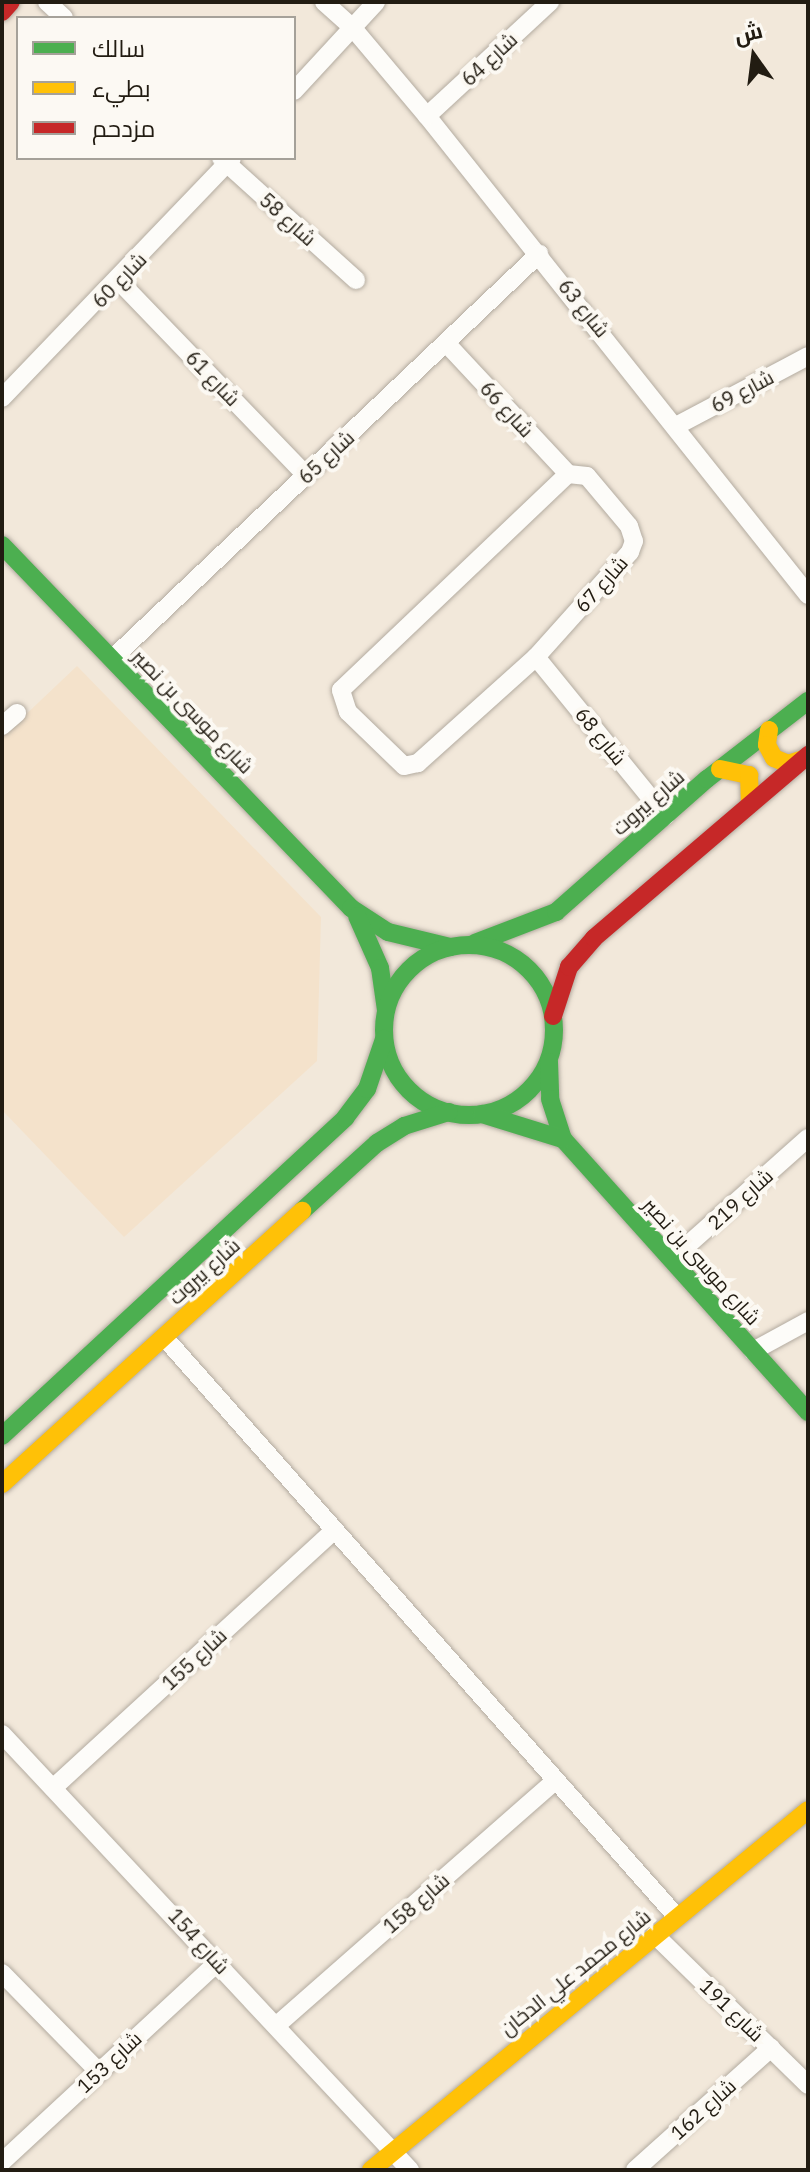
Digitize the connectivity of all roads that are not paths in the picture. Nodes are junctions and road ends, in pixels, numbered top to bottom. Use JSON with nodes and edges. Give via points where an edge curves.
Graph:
{"nodes":[{"id":1,"x":11,"y":2,"type":"edge"},
{"id":2,"x":47,"y":2,"type":"edge"},
{"id":3,"x":324,"y":2,"type":"edge"},
{"id":4,"x":376,"y":2,"type":"edge"},
{"id":5,"x":550,"y":2,"type":"edge"},
{"id":6,"x":2,"y":12,"type":"edge"},
{"id":7,"x":62,"y":16,"type":"edge"},
{"id":8,"x":352,"y":27,"type":"junction"},
{"id":9,"x":296,"y":89,"type":"edge"},
{"id":10,"x":427,"y":116,"type":"junction"},
{"id":11,"x":227,"y":160,"type":"edge"},
{"id":12,"x":539,"y":254,"type":"junction"},
{"id":13,"x":356,"y":280,"type":"dead end"},
{"id":14,"x":119,"y":281,"type":"junction"},
{"id":15,"x":446,"y":343,"type":"junction"},
{"id":16,"x":808,"y":356,"type":"edge"},
{"id":17,"x":2,"y":398,"type":"edge"},
{"id":18,"x":676,"y":426,"type":"junction"},
{"id":19,"x":568,"y":474,"type":"junction"},
{"id":20,"x":306,"y":475,"type":"junction"},
{"id":21,"x":2,"y":545,"type":"edge"},
{"id":22,"x":808,"y":595,"type":"edge"},
{"id":23,"x":536,"y":657,"type":"junction"},
{"id":24,"x":112,"y":659,"type":"junction"},
{"id":25,"x":808,"y":701,"type":"edge"},
{"id":26,"x":17,"y":713,"type":"dead end"},
{"id":27,"x":2,"y":726,"type":"edge"},
{"id":28,"x":769,"y":730,"type":"junction"},
{"id":29,"x":806,"y":757,"type":"edge"},
{"id":30,"x":720,"y":769,"type":"junction"},
{"id":31,"x":750,"y":804,"type":"junction"},
{"id":32,"x":665,"y":816,"type":"junction"},
{"id":33,"x":351,"y":908,"type":"junction"},
{"id":34,"x":460,"y":946,"type":"junction"},
{"id":35,"x":386,"y":1010,"type":"junction"},
{"id":36,"x":553,"y":1016,"type":"junction"},
{"id":37,"x":384,"y":1039,"type":"junction"},
{"id":38,"x":549,"y":1059,"type":"junction"},
{"id":39,"x":449,"y":1112,"type":"junction"},
{"id":40,"x":482,"y":1114,"type":"junction"},
{"id":41,"x":808,"y":1138,"type":"edge"},
{"id":42,"x":563,"y":1139,"type":"junction"},
{"id":43,"x":269,"y":1189,"type":"junction"},
{"id":44,"x":672,"y":1259,"type":"junction"},
{"id":45,"x":186,"y":1317,"type":"junction"},
{"id":46,"x":808,"y":1321,"type":"edge"},
{"id":47,"x":164,"y":1337,"type":"junction"},
{"id":48,"x":753,"y":1351,"type":"junction"},
{"id":49,"x":808,"y":1412,"type":"edge"},
{"id":50,"x":8,"y":1431,"type":"edge"},
{"id":51,"x":37,"y":1452,"type":"junction"},
{"id":52,"x":2,"y":1484,"type":"edge"},
{"id":53,"x":335,"y":1530,"type":"junction"},
{"id":54,"x":2,"y":1734,"type":"edge"},
{"id":55,"x":556,"y":1780,"type":"junction"},
{"id":56,"x":53,"y":1788,"type":"junction"},
{"id":57,"x":808,"y":1810,"type":"edge"},
{"id":58,"x":677,"y":1917,"type":"junction"},
{"id":59,"x":655,"y":1935,"type":"junction"},
{"id":60,"x":217,"y":1963,"type":"junction"},
{"id":61,"x":2,"y":1973,"type":"edge"},
{"id":62,"x":277,"y":2025,"type":"junction"},
{"id":63,"x":771,"y":2048,"type":"junction"},
{"id":64,"x":99,"y":2072,"type":"junction"},
{"id":65,"x":808,"y":2085,"type":"edge"},
{"id":66,"x":392,"y":2152,"type":"junction"},
{"id":67,"x":2,"y":2162,"type":"edge"},
{"id":68,"x":371,"y":2170,"type":"edge"},
{"id":69,"x":410,"y":2170,"type":"edge"},
{"id":70,"x":635,"y":2170,"type":"edge"}],
"edges":[{"from":1,"to":6,"type":"main road"},
{"from":2,"to":7,"type":"street"},
{"from":3,"to":8,"type":"street"},
{"from":4,"to":8,"type":"street"},
{"from":5,"to":10,"type":"street","name":"شارع 64"},
{"from":8,"to":9,"type":"street"},
{"from":8,"to":10,"type":"street","name":"شارع 63"},
{"from":10,"to":12,"type":"street","name":"شارع 63"},
{"from":11,"to":13,"type":"street","name":"شارع 58"},
{"from":11,"to":14,"type":"street","name":"شارع 60"},
{"from":12,"to":15,"type":"street","name":"شارع 65"},
{"from":12,"to":18,"type":"street","name":"شارع 63"},
{"from":14,"to":17,"type":"street","name":"شارع 60"},
{"from":14,"to":20,"type":"street","name":"شارع 61"},
{"from":15,"to":19,"type":"street","name":"شارع 66"},
{"from":15,"to":20,"type":"street","name":"شارع 65"},
{"from":16,"to":18,"type":"street","name":"شارع 69"},
{"from":18,"to":22,"type":"street","name":"شارع 63"},
{"from":19,"to":23,"type":"street","name":"شارع 67","via":[[587,476],[629,526],[634,541]]},
{"from":19,"to":23,"type":"street","name":"شارع 67","via":[[360,669],[341,690],[343,702],[391,758],[404,766],[418,763]]},
{"from":20,"to":24,"type":"street","name":"شارع 65"},
{"from":21,"to":24,"type":"main road","name":"شارع موسى بن نصير"},
{"from":23,"to":32,"type":"street","name":"شارع 68"},
{"from":24,"to":33,"type":"main road","name":"شارع موسى بن نصير"},
{"from":25,"to":28,"type":"main road","name":"شارع بيروت"},
{"from":26,"to":27,"type":"street"},
{"from":28,"to":29,"type":"main road","via":[[767,745],[774,758],[788,764]]},
{"from":28,"to":30,"type":"main road","name":"شارع بيروت"},
{"from":29,"to":31,"type":"main road"},
{"from":30,"to":31,"type":"main road","via":[[749,775]]},
{"from":30,"to":32,"type":"main road","name":"شارع بيروت"},
{"from":31,"to":36,"type":"main road","via":[[586,945],[569,967]]},
{"from":32,"to":34,"type":"main road","name":"شارع بيروت","via":[[556,912],[527,927]]},
{"from":33,"to":34,"type":"main road","name":"شارع موسى بن نصير","via":[[388,932]]},
{"from":33,"to":35,"type":"main road","name":"شارع موسى بن نصير","via":[[375,951]]},
{"from":34,"to":35,"type":"main road","via":[[424,958],[403,976]]},
{"from":34,"to":36,"type":"main road","via":[[517,960],[541,984]]},
{"from":35,"to":37,"type":"main road"},
{"from":36,"to":38,"type":"main road"},
{"from":37,"to":39,"type":"main road","via":[[400,1080],[422,1101]]},
{"from":37,"to":43,"type":"main road","name":"شارع بيروت","via":[[362,1099]]},
{"from":38,"to":40,"type":"main road","via":[[523,1095]]},
{"from":38,"to":42,"type":"main road","name":"شارع موسى بن نصير","via":[[550,1099]]},
{"from":39,"to":40,"type":"main road"},
{"from":39,"to":45,"type":"main road","name":"شارع بيروت","via":[[384,1137]]},
{"from":40,"to":42,"type":"main road"},
{"from":41,"to":44,"type":"street","name":"شارع 219"},
{"from":42,"to":44,"type":"main road","name":"شارع موسى بن نصير"},
{"from":43,"to":45,"type":"main road","via":[[283,1196],[284,1209],[212,1277]]},
{"from":43,"to":50,"type":"main road","name":"شارع بيروت"},
{"from":44,"to":48,"type":"main road","name":"شارع موسى بن نصير"},
{"from":45,"to":47,"type":"main road","name":"شارع بيروت"},
{"from":46,"to":48,"type":"street"},
{"from":47,"to":51,"type":"main road","name":"شارع بيروت"},
{"from":47,"to":53,"type":"street"},
{"from":48,"to":49,"type":"main road","name":"شارع موسى بن نصير"},
{"from":50,"to":51,"type":"main road","via":[[19,1444]]},
{"from":51,"to":52,"type":"main road","name":"شارع بيروت"},
{"from":53,"to":55,"type":"street"},
{"from":53,"to":56,"type":"street","name":"شارع 155"},
{"from":54,"to":56,"type":"street","name":"شارع 154"},
{"from":55,"to":58,"type":"street"},
{"from":55,"to":62,"type":"street","name":"شارع 158"},
{"from":56,"to":60,"type":"street","name":"شارع 154"},
{"from":57,"to":58,"type":"main road","name":"شارع محمد علي الدخان"},
{"from":58,"to":59,"type":"main road","name":"شارع محمد علي الدخان"},
{"from":59,"to":63,"type":"street","name":"شارع 191"},
{"from":59,"to":66,"type":"main road","name":"شارع محمد علي الدخان"},
{"from":60,"to":62,"type":"street","name":"شارع 154"},
{"from":60,"to":64,"type":"street","name":"شارع 153"},
{"from":61,"to":64,"type":"street"},
{"from":62,"to":66,"type":"street","name":"شارع 154"},
{"from":63,"to":65,"type":"street","name":"شارع 191"},
{"from":63,"to":70,"type":"street","name":"شارع 162"},
{"from":64,"to":67,"type":"street","name":"شارع 153"},
{"from":66,"to":68,"type":"main road","name":"شارع محمد علي الدخان"},
{"from":66,"to":69,"type":"street","name":"شارع 154"}]}
